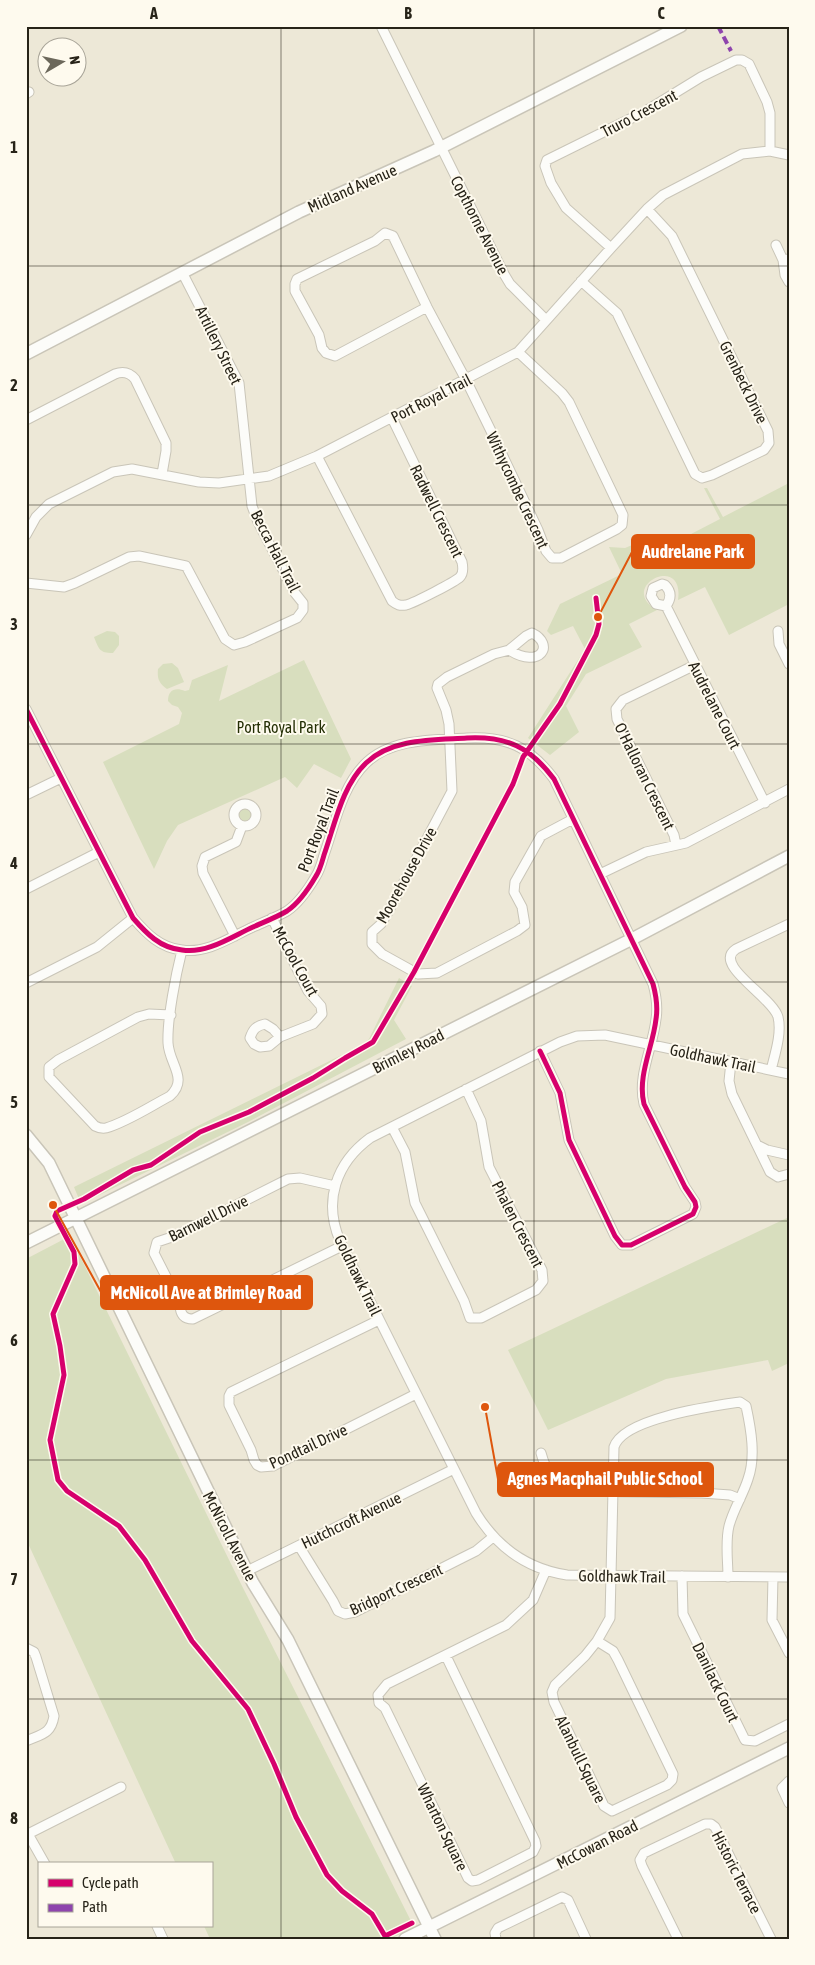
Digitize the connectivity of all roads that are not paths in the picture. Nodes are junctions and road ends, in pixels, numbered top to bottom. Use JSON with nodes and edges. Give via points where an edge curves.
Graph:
{"nodes":[{"id":1,"x":380,"y":26,"type":"edge"},
{"id":2,"x":681,"y":26,"type":"edge"},
{"id":3,"x":442,"y":148,"type":"junction"},
{"id":4,"x":770,"y":151,"type":"junction"},
{"id":5,"x":789,"y":155,"type":"edge"},
{"id":6,"x":647,"y":209,"type":"junction"},
{"id":7,"x":776,"y":245,"type":"dead end"},
{"id":8,"x":611,"y":248,"type":"junction"},
{"id":9,"x":786,"y":260,"type":"edge"},
{"id":10,"x":183,"y":274,"type":"junction"},
{"id":11,"x":581,"y":281,"type":"junction"},
{"id":12,"x":789,"y":282,"type":"edge"},
{"id":13,"x":427,"y":307,"type":"junction"},
{"id":14,"x":546,"y":320,"type":"junction"},
{"id":15,"x":518,"y":352,"type":"junction"},
{"id":16,"x":26,"y":354,"type":"edge"},
{"id":17,"x":466,"y":380,"type":"junction"},
{"id":18,"x":392,"y":418,"type":"junction"},
{"id":19,"x":26,"y":420,"type":"edge"},
{"id":20,"x":317,"y":456,"type":"junction"},
{"id":21,"x":162,"y":474,"type":"junction"},
{"id":22,"x":249,"y":480,"type":"junction"},
{"id":23,"x":26,"y":534,"type":"edge"},
{"id":24,"x":26,"y":583,"type":"edge"},
{"id":25,"x":666,"y":606,"type":"dead end"},
{"id":26,"x":778,"y":631,"type":"dead end"},
{"id":27,"x":510,"y":650,"type":"dead end"},
{"id":28,"x":789,"y":664,"type":"edge"},
{"id":29,"x":695,"y":665,"type":"junction"},
{"id":30,"x":26,"y":709,"type":"edge"},
{"id":31,"x":449,"y":739,"type":"junction"},
{"id":32,"x":61,"y":778,"type":"junction"},
{"id":33,"x":789,"y":789,"type":"edge"},
{"id":34,"x":26,"y":796,"type":"edge"},
{"id":35,"x":765,"y":803,"type":"junction"},
{"id":36,"x":573,"y":819,"type":"junction"},
{"id":37,"x":242,"y":826,"type":"dead end"},
{"id":38,"x":676,"y":845,"type":"junction"},
{"id":39,"x":99,"y":852,"type":"junction"},
{"id":40,"x":789,"y":856,"type":"edge"},
{"id":41,"x":600,"y":874,"type":"junction"},
{"id":42,"x":26,"y":889,"type":"edge"},
{"id":43,"x":133,"y":918,"type":"junction"},
{"id":44,"x":272,"y":918,"type":"junction"},
{"id":45,"x":789,"y":924,"type":"edge"},
{"id":46,"x":235,"y":936,"type":"junction"},
{"id":47,"x":632,"y":939,"type":"junction"},
{"id":48,"x":182,"y":950,"type":"junction"},
{"id":49,"x":26,"y":983,"type":"edge"},
{"id":50,"x":171,"y":1015,"type":"junction"},
{"id":51,"x":280,"y":1037,"type":"dead end"},
{"id":52,"x":651,"y":1045,"type":"junction"},
{"id":53,"x":540,"y":1051,"type":"junction"},
{"id":54,"x":731,"y":1062,"type":"junction"},
{"id":55,"x":771,"y":1070,"type":"junction"},
{"id":56,"x":789,"y":1074,"type":"edge"},
{"id":57,"x":466,"y":1089,"type":"junction"},
{"id":58,"x":392,"y":1127,"type":"junction"},
{"id":59,"x":26,"y":1135,"type":"edge"},
{"id":60,"x":757,"y":1145,"type":"junction"},
{"id":61,"x":789,"y":1155,"type":"edge"},
{"id":62,"x":789,"y":1174,"type":"edge"},
{"id":63,"x":335,"y":1186,"type":"junction"},
{"id":64,"x":75,"y":1218,"type":"junction"},
{"id":65,"x":26,"y":1243,"type":"edge"},
{"id":66,"x":342,"y":1246,"type":"junction"},
{"id":67,"x":379,"y":1320,"type":"junction"},
{"id":68,"x":416,"y":1394,"type":"junction"},
{"id":69,"x":541,"y":1453,"type":"dead end"},
{"id":70,"x":454,"y":1469,"type":"junction"},
{"id":71,"x":613,"y":1493,"type":"junction"},
{"id":72,"x":740,"y":1499,"type":"junction"},
{"id":73,"x":493,"y":1536,"type":"junction"},
{"id":74,"x":299,"y":1546,"type":"junction"},
{"id":75,"x":546,"y":1570,"type":"junction"},
{"id":76,"x":247,"y":1571,"type":"junction"},
{"id":77,"x":612,"y":1576,"type":"junction"},
{"id":78,"x":682,"y":1576,"type":"junction"},
{"id":79,"x":728,"y":1576,"type":"junction"},
{"id":80,"x":773,"y":1577,"type":"junction"},
{"id":81,"x":789,"y":1577,"type":"edge"},
{"id":82,"x":597,"y":1641,"type":"junction"},
{"id":83,"x":26,"y":1648,"type":"edge"},
{"id":84,"x":789,"y":1653,"type":"edge"},
{"id":85,"x":446,"y":1656,"type":"junction"},
{"id":86,"x":789,"y":1724,"type":"edge"},
{"id":87,"x":26,"y":1741,"type":"edge"},
{"id":88,"x":789,"y":1748,"type":"edge"},
{"id":89,"x":789,"y":1781,"type":"edge"},
{"id":90,"x":121,"y":1787,"type":"dead end"},
{"id":91,"x":789,"y":1803,"type":"edge"},
{"id":92,"x":27,"y":1835,"type":"edge"},
{"id":93,"x":44,"y":1862,"type":"edge"},
{"id":94,"x":429,"y":1927,"type":"junction"},
{"id":95,"x":405,"y":1939,"type":"edge"},
{"id":96,"x":435,"y":1939,"type":"edge"},
{"id":97,"x":496,"y":1939,"type":"edge"},
{"id":98,"x":586,"y":1939,"type":"edge"},
{"id":99,"x":678,"y":1939,"type":"edge"},
{"id":100,"x":771,"y":1939,"type":"edge"}],
"edges":[{"from":1,"to":3,"type":"street","name":"Copthorne Avenue"},
{"from":2,"to":3,"type":"main road","name":"Midland Avenue"},
{"from":3,"to":10,"type":"main road","name":"Midland Avenue","via":[[299,212]]},
{"from":3,"to":14,"type":"street","name":"Copthorne Avenue","via":[[507,280]]},
{"from":4,"to":5,"type":"street","name":"Port Royal Trail"},
{"from":4,"to":6,"type":"street","name":"Port Royal Trail","via":[[734,157],[663,195]]},
{"from":4,"to":8,"type":"street","name":"Truro Crescent","via":[[767,102],[749,64],[736,60],[644,112],[548,160],[545,166],[548,174],[566,208]]},
{"from":6,"to":8,"type":"street","name":"Port Royal Trail"},
{"from":6,"to":11,"type":"street","name":"Grenbeck Drive","via":[[672,236],[768,430],[769,443],[764,450],[712,475],[702,478],[696,474],[617,313]]},
{"from":7,"to":9,"type":"street"},
{"from":8,"to":11,"type":"street","name":"Port Royal Trail"},
{"from":9,"to":12,"type":"street","via":[[785,275]]},
{"from":10,"to":16,"type":"main road","name":"Midland Avenue"},
{"from":10,"to":22,"type":"street","name":"Artillery Street","via":[[239,383]]},
{"from":11,"to":14,"type":"street","name":"Port Royal Trail"},
{"from":13,"to":13,"type":"street","via":[[397,240],[390,233],[298,279],[295,284],[295,291],[319,335],[322,348],[335,356]]},
{"from":13,"to":17,"type":"street"},
{"from":14,"to":15,"type":"street","name":"Port Royal Trail"},
{"from":15,"to":17,"type":"street","name":"Port Royal Trail"},
{"from":15,"to":17,"type":"street","name":"Withycombe Crescent","via":[[569,402],[621,510],[624,519],[617,529],[561,558],[552,558]]},
{"from":17,"to":18,"type":"street","name":"Port Royal Trail"},
{"from":18,"to":20,"type":"street","name":"Port Royal Trail"},
{"from":18,"to":20,"type":"street","name":"Radwell Crescent","via":[[462,562],[463,573],[460,578],[408,605],[399,606],[392,601]]},
{"from":19,"to":21,"type":"street","via":[[115,374],[130,374],[164,436],[166,450]]},
{"from":20,"to":22,"type":"street","name":"Port Royal Trail","via":[[287,470]]},
{"from":21,"to":22,"type":"street","name":"Port Royal Trail","via":[[209,482]]},
{"from":21,"to":23,"type":"street","name":"Port Royal Trail","via":[[132,469],[107,474],[48,504]]},
{"from":22,"to":24,"type":"street","name":"Becca Hall Trail","via":[[254,513],[304,607],[299,617],[245,642],[234,645],[225,639],[191,573],[180,564],[129,557],[64,587]]},
{"from":25,"to":29,"type":"street","name":"Audrelane Court"},
{"from":26,"to":28,"type":"street","via":[[779,644]]},
{"from":27,"to":31,"type":"street","name":"Moorehouse Drive","via":[[494,654],[438,684],[446,710]]},
{"from":29,"to":35,"type":"street","name":"Audrelane Court"},
{"from":29,"to":38,"type":"street","name":"O'Halloran Crescent","via":[[623,700],[616,709],[617,719]]},
{"from":30,"to":32,"type":"street","name":"Port Royal Trail"},
{"from":31,"to":36,"type":"street","name":"Port Royal Trail","via":[[493,738],[527,750],[554,779]]},
{"from":31,"to":36,"type":"street","name":"Moorehouse Drive","via":[[452,791],[387,914],[372,932],[372,944],[382,954],[418,974],[437,972],[522,928],[525,915],[514,892],[515,882],[541,836]]},
{"from":31,"to":44,"type":"street","name":"Port Royal Trail","via":[[406,743],[367,762],[345,795],[317,875],[302,897],[288,910]]},
{"from":32,"to":34,"type":"street"},
{"from":32,"to":39,"type":"street","name":"Port Royal Trail"},
{"from":33,"to":35,"type":"street"},
{"from":35,"to":38,"type":"street","via":[[695,839]]},
{"from":36,"to":41,"type":"street","name":"Port Royal Trail"},
{"from":37,"to":46,"type":"street","via":[[236,842],[205,857],[202,866]]},
{"from":38,"to":41,"type":"street","via":[[646,852]]},
{"from":39,"to":42,"type":"street"},
{"from":39,"to":43,"type":"street","name":"Port Royal Trail"},
{"from":40,"to":47,"type":"main road","name":"Brimley Road"},
{"from":41,"to":47,"type":"street","name":"Port Royal Trail"},
{"from":43,"to":48,"type":"street","name":"Port Royal Trail","via":[[160,944]]},
{"from":43,"to":49,"type":"street","via":[[97,947]]},
{"from":44,"to":46,"type":"street","name":"Port Royal Trail"},
{"from":44,"to":51,"type":"street","name":"McCool Court","via":[[308,991],[321,1006],[322,1014],[313,1024]]},
{"from":45,"to":55,"type":"street","via":[[732,952],[730,959],[734,970],[770,1002],[778,1016],[779,1030]]},
{"from":46,"to":48,"type":"street","name":"Port Royal Trail","via":[[217,945]]},
{"from":47,"to":52,"type":"street","name":"Port Royal Trail","via":[[656,996]]},
{"from":47,"to":64,"type":"main road","name":"Brimley Road"},
{"from":48,"to":50,"type":"street"},
{"from":50,"to":50,"type":"street","via":[[138,1017],[58,1060],[50,1067],[50,1076],[95,1126],[105,1128],[118,1123],[170,1096],[179,1086],[168,1042]]},
{"from":52,"to":53,"type":"street","name":"Goldhawk Trail","via":[[585,1034],[567,1038]]},
{"from":52,"to":53,"type":"street","name":"Port Royal Trail","via":[[642,1085],[644,1104],[696,1211],[625,1246],[615,1236],[569,1140],[560,1093]]},
{"from":52,"to":54,"type":"street","name":"Goldhawk Trail"},
{"from":53,"to":57,"type":"street","name":"Goldhawk Trail"},
{"from":54,"to":55,"type":"street","name":"Goldhawk Trail"},
{"from":54,"to":60,"type":"street","via":[[730,1089]]},
{"from":55,"to":56,"type":"street","name":"Goldhawk Trail"},
{"from":57,"to":58,"type":"street","name":"Goldhawk Trail"},
{"from":57,"to":58,"type":"street","name":"Phalen Crescent","via":[[481,1120],[489,1167],[542,1270],[542,1284],[536,1290],[481,1318],[473,1319],[468,1315],[415,1203],[405,1152]]},
{"from":58,"to":63,"type":"street","name":"Goldhawk Trail","via":[[370,1138],[350,1155]]},
{"from":59,"to":64,"type":"main road","name":"McNicoll Avenue","via":[[49,1163]]},
{"from":60,"to":61,"type":"street"},
{"from":60,"to":62,"type":"street","via":[[772,1174],[781,1177]]},
{"from":63,"to":66,"type":"street","name":"Goldhawk Trail","via":[[333,1216]]},
{"from":63,"to":66,"type":"street","name":"Barnwell Drive","via":[[300,1178],[284,1181],[158,1242],[154,1252],[180,1304],[180,1311],[187,1319],[193,1320]]},
{"from":64,"to":65,"type":"main road","name":"Brimley Road"},
{"from":64,"to":76,"type":"main road","name":"McNicoll Avenue"},
{"from":66,"to":67,"type":"street","name":"Goldhawk Trail"},
{"from":67,"to":68,"type":"street","name":"Goldhawk Trail"},
{"from":67,"to":68,"type":"street","name":"Pondtail Drive","via":[[231,1392],[229,1405],[254,1460],[261,1467],[273,1466]]},
{"from":68,"to":70,"type":"street","name":"Goldhawk Trail"},
{"from":69,"to":71,"type":"street","via":[[549,1475],[564,1489]]},
{"from":70,"to":73,"type":"street","name":"Goldhawk Trail","via":[[476,1514]]},
{"from":70,"to":74,"type":"street","name":"Hutchcroft Avenue"},
{"from":71,"to":72,"type":"street","via":[[730,1495]]},
{"from":71,"to":72,"type":"street","name":"Alanbull Square","via":[[614,1447],[622,1436],[664,1416],[740,1402],[746,1406],[751,1440],[750,1471]]},
{"from":71,"to":77,"type":"street","name":"Alanbull Square"},
{"from":72,"to":79,"type":"street","name":"Alanbull Square","via":[[729,1527]]},
{"from":73,"to":74,"type":"street","name":"Bridport Crescent","via":[[476,1551],[355,1612],[345,1614],[335,1607]]},
{"from":73,"to":75,"type":"street","name":"Goldhawk Trail","via":[[517,1556]]},
{"from":74,"to":76,"type":"street","name":"Hutchcroft Avenue"},
{"from":75,"to":77,"type":"street","name":"Goldhawk Trail","via":[[567,1575]]},
{"from":75,"to":85,"type":"street","name":"Wharton Square","via":[[533,1600],[506,1626]]},
{"from":76,"to":94,"type":"main road","name":"McNicoll Avenue","via":[[288,1640]]},
{"from":77,"to":78,"type":"street","name":"Goldhawk Trail"},
{"from":77,"to":82,"type":"street","name":"Alanbull Square","via":[[610,1618]]},
{"from":78,"to":79,"type":"street","name":"Goldhawk Trail"},
{"from":78,"to":86,"type":"street","name":"Danilack Court","via":[[683,1614],[744,1740],[755,1740]]},
{"from":79,"to":80,"type":"street","name":"Goldhawk Trail"},
{"from":80,"to":81,"type":"street","name":"Goldhawk Trail"},
{"from":80,"to":84,"type":"street","via":[[772,1620]]},
{"from":82,"to":82,"type":"street","name":"Alanbull Square","via":[[555,1685],[552,1696],[604,1806],[611,1811],[667,1785],[673,1774],[618,1660],[613,1652]]},
{"from":83,"to":87,"type":"street","via":[[34,1652],[54,1716],[53,1726],[47,1732]]},
{"from":85,"to":85,"type":"street","name":"Wharton Square","via":[[536,1841],[533,1852],[472,1881],[385,1708],[378,1700],[387,1684]]},
{"from":88,"to":94,"type":"main road","name":"McCowan Road"},
{"from":89,"to":91,"type":"street","via":[[782,1788]]},
{"from":90,"to":92,"type":"street"},
{"from":92,"to":93,"type":"street"},
{"from":94,"to":95,"type":"main road","name":"McCowan Road"},
{"from":94,"to":96,"type":"main road","name":"McNicoll Avenue"},
{"from":97,"to":98,"type":"street","via":[[494,1933],[498,1928],[562,1897],[568,1900]]},
{"from":99,"to":100,"type":"street","name":"Historic Terrace","via":[[640,1860],[644,1853],[705,1824],[715,1828]]}]}
